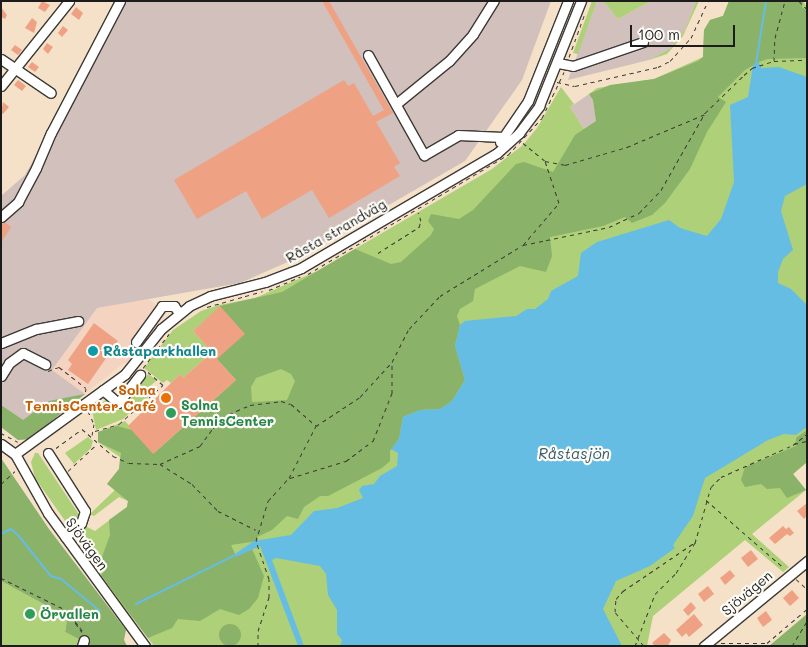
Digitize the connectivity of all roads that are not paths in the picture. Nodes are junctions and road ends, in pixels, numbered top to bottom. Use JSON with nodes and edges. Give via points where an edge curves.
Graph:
{"nodes":[{"id":1,"x":69,"y":1,"type":"edge"},
{"id":2,"x":120,"y":1,"type":"edge"},
{"id":3,"x":494,"y":1,"type":"edge"},
{"id":4,"x":568,"y":1,"type":"edge"},
{"id":5,"x":581,"y":1,"type":"edge"},
{"id":6,"x":643,"y":42,"type":"dead end"},
{"id":7,"x":368,"y":56,"type":"dead end"},
{"id":8,"x":1,"y":59,"type":"edge"},
{"id":9,"x":558,"y":63,"type":"junction"},
{"id":10,"x":16,"y":67,"type":"junction"},
{"id":11,"x":1,"y":86,"type":"edge"},
{"id":12,"x":51,"y":93,"type":"dead end"},
{"id":13,"x":396,"y":104,"type":"junction"},
{"id":14,"x":503,"y":137,"type":"junction"},
{"id":15,"x":497,"y":153,"type":"junction"},
{"id":16,"x":1,"y":217,"type":"edge"},
{"id":17,"x":179,"y":313,"type":"junction"},
{"id":18,"x":78,"y":322,"type":"dead end"},
{"id":19,"x":136,"y":342,"type":"dead end"},
{"id":20,"x":1,"y":343,"type":"edge"},
{"id":21,"x":47,"y":368,"type":"road end"},
{"id":22,"x":142,"y":371,"type":"road end"},
{"id":23,"x":1,"y":376,"type":"edge"},
{"id":24,"x":103,"y":390,"type":"junction"},
{"id":25,"x":1,"y":444,"type":"edge"},
{"id":26,"x":15,"y":454,"type":"junction"},
{"id":27,"x":48,"y":454,"type":"road end"},
{"id":28,"x":65,"y":536,"type":"junction"},
{"id":29,"x":807,"y":561,"type":"edge"},
{"id":30,"x":146,"y":646,"type":"edge"},
{"id":31,"x":704,"y":646,"type":"edge"}],
"edges":[{"from":1,"to":10,"type":"street"},
{"from":2,"to":16,"type":"street","via":[[18,202]]},
{"from":3,"to":13,"type":"street","via":[[473,34],[449,62]]},
{"from":4,"to":14,"type":"street","via":[[528,101]]},
{"from":5,"to":9,"type":"street","name":"Råsta strandväg"},
{"from":6,"to":9,"type":"street","via":[[573,66]]},
{"from":7,"to":13,"type":"street"},
{"from":8,"to":10,"type":"street"},
{"from":9,"to":15,"type":"street","name":"Råsta strandväg","via":[[526,125]]},
{"from":10,"to":11,"type":"street"},
{"from":10,"to":12,"type":"street"},
{"from":13,"to":14,"type":"street","via":[[424,155],[458,135]]},
{"from":14,"to":15,"type":"street"},
{"from":15,"to":17,"type":"street","name":"Råsta strandväg","via":[[290,273],[210,296]]},
{"from":17,"to":19,"type":"street","via":[[174,306],[162,306]]},
{"from":17,"to":24,"type":"street","name":"Råsta strandväg","via":[[161,329],[133,366]]},
{"from":18,"to":20,"type":"street","via":[[36,329]]},
{"from":21,"to":23,"type":"street","via":[[23,353],[9,363]]},
{"from":22,"to":24,"type":"street","via":[[118,403]]},
{"from":24,"to":26,"type":"street","name":"Råsta strandväg"},
{"from":25,"to":26,"type":"street"},
{"from":26,"to":28,"type":"street","name":"Sjövägen","via":[[26,479]]},
{"from":27,"to":28,"type":"street","via":[[85,511],[81,523]]},
{"from":28,"to":30,"type":"street","name":"Sjövägen"},
{"from":29,"to":31,"type":"street","name":"Sjövägen"}]}
